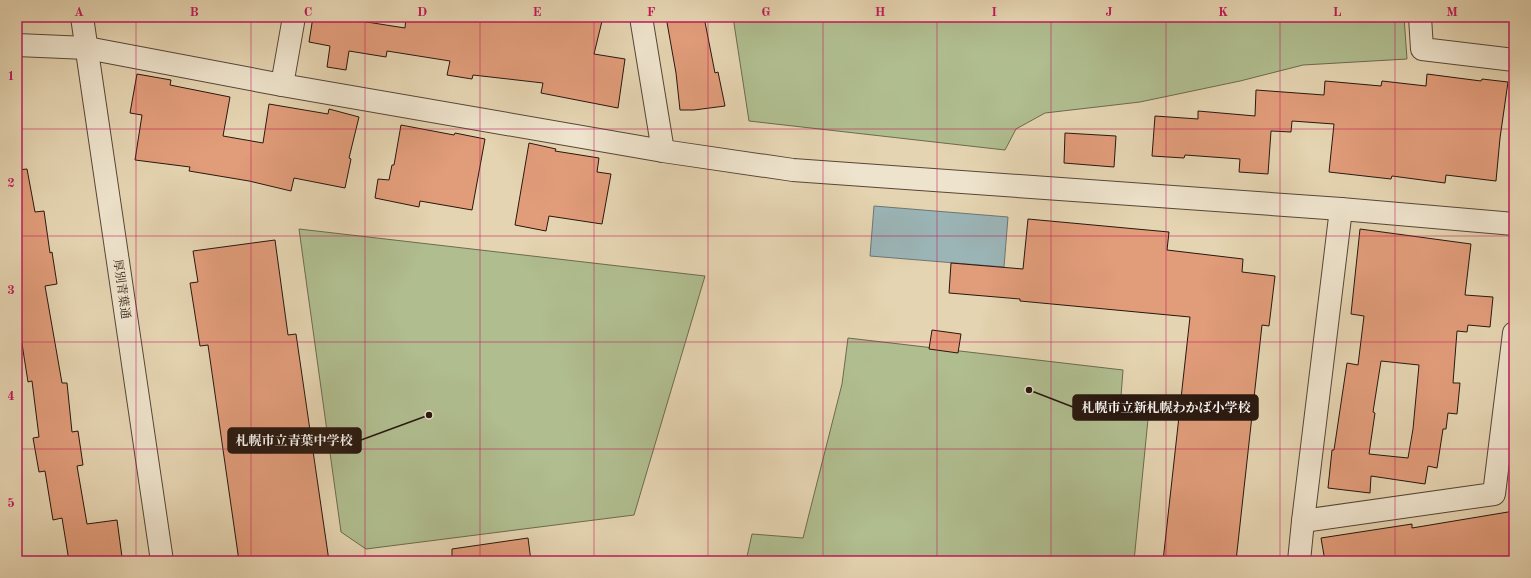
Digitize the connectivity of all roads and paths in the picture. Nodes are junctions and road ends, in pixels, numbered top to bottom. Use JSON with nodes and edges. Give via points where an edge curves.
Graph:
{"nodes":[{"id":1,"x":82,"y":17,"type":"edge"},
{"id":2,"x":294,"y":17,"type":"edge"},
{"id":3,"x":641,"y":17,"type":"edge"},
{"id":4,"x":1420,"y":17,"type":"edge"},
{"id":5,"x":17,"y":45,"type":"edge"},
{"id":6,"x":87,"y":48,"type":"junction"},
{"id":7,"x":1514,"y":60,"type":"edge"},
{"id":8,"x":282,"y":85,"type":"junction"},
{"id":9,"x":663,"y":152,"type":"junction"},
{"id":10,"x":1340,"y":209,"type":"junction"},
{"id":11,"x":1514,"y":224,"type":"edge"},
{"id":12,"x":1514,"y":333,"type":"edge"},
{"id":13,"x":1303,"y":521,"type":"junction"},
{"id":14,"x":162,"y":561,"type":"edge"},
{"id":15,"x":1299,"y":561,"type":"edge"}],
"edges":[{"from":1,"to":6,"type":"street","name":"厚別青葉通"},
{"from":2,"to":8,"type":"street"},
{"from":3,"to":9,"type":"street"},
{"from":4,"to":7,"type":"street","via":[[1422,49]]},
{"from":5,"to":6,"type":"street"},
{"from":6,"to":8,"type":"street"},
{"from":6,"to":14,"type":"street","name":"厚別青葉通"},
{"from":8,"to":9,"type":"street"},
{"from":9,"to":10,"type":"street","via":[[793,170]]},
{"from":10,"to":11,"type":"street"},
{"from":10,"to":13,"type":"street"},
{"from":12,"to":13,"type":"street","via":[[1494,494]]},
{"from":13,"to":15,"type":"street"}]}
